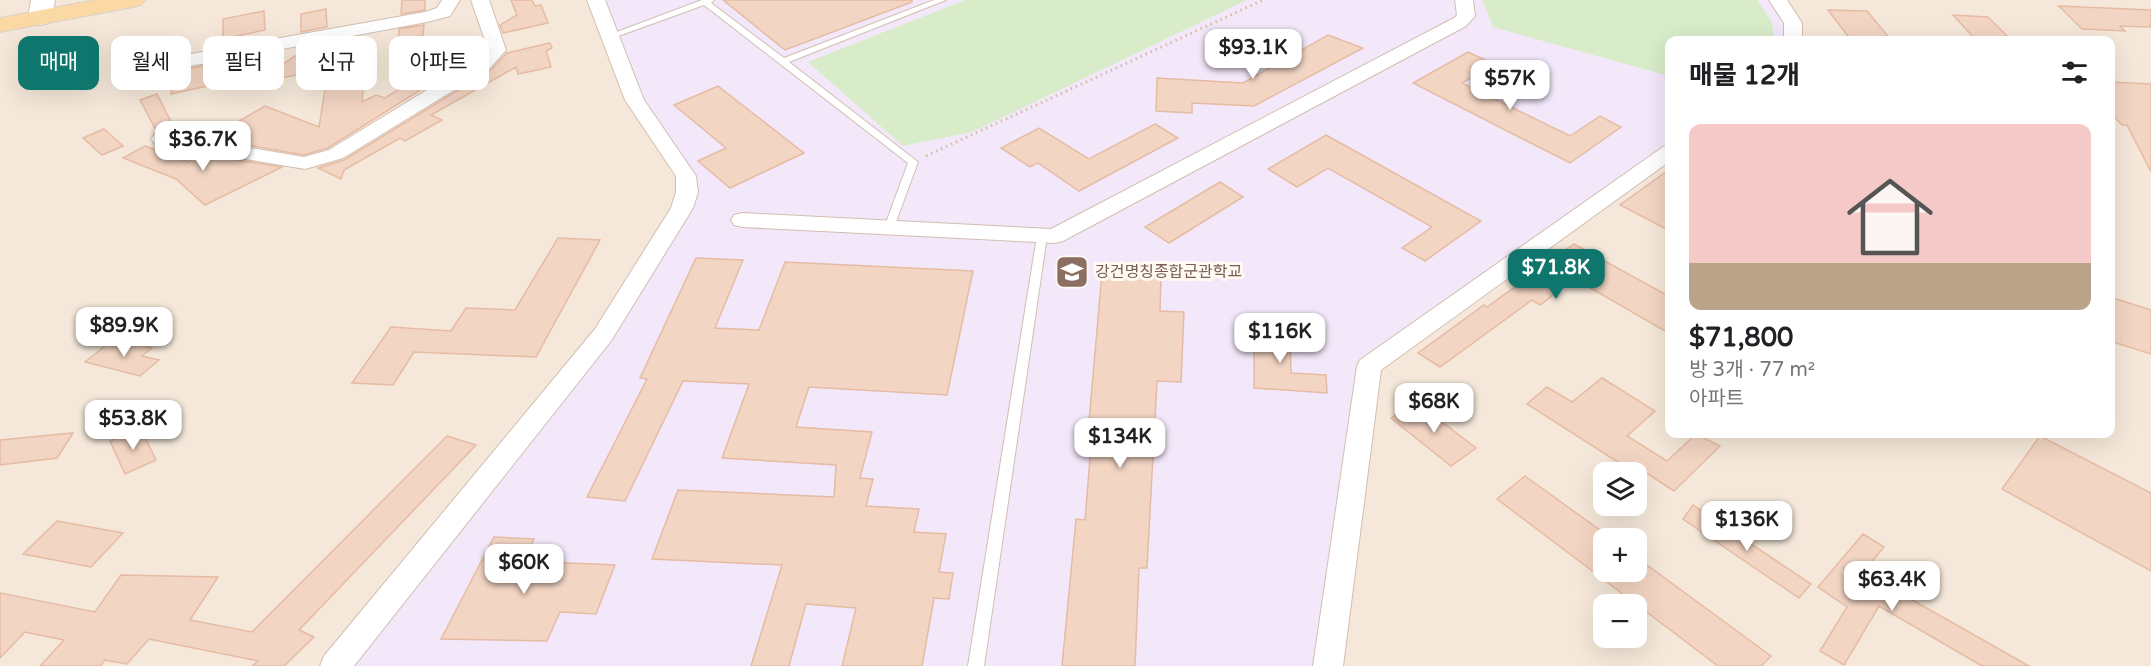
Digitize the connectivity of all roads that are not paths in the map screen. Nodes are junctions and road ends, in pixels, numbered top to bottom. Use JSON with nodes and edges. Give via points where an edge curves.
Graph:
{"nodes":[{"id":1,"x":133,"y":0,"type":"edge"},
{"id":2,"x":451,"y":0,"type":"edge"},
{"id":3,"x":480,"y":0,"type":"edge"},
{"id":4,"x":596,"y":0,"type":"edge"},
{"id":5,"x":942,"y":0,"type":"edge"},
{"id":6,"x":1464,"y":0,"type":"edge"},
{"id":7,"x":1778,"y":0,"type":"edge"},
{"id":8,"x":707,"y":1,"type":"edge"},
{"id":9,"x":41,"y":9,"type":"edge"},
{"id":10,"x":0,"y":25,"type":"edge"},
{"id":11,"x":610,"y":36,"type":"junction"},
{"id":12,"x":1793,"y":36,"type":"edge"},
{"id":13,"x":191,"y":60,"type":"edge"},
{"id":14,"x":782,"y":62,"type":"junction"},
{"id":15,"x":161,"y":140,"type":"dead end"},
{"id":16,"x":1665,"y":154,"type":"edge"},
{"id":17,"x":742,"y":220,"type":"dead end"},
{"id":18,"x":889,"y":228,"type":"junction"},
{"id":19,"x":1042,"y":236,"type":"junction"},
{"id":20,"x":335,"y":666,"type":"edge"},
{"id":21,"x":976,"y":666,"type":"edge"},
{"id":22,"x":1328,"y":666,"type":"edge"}],
"edges":[{"from":1,"to":9,"type":"main road"},
{"from":2,"to":13,"type":"street","via":[[444,12],[427,17]]},
{"from":3,"to":15,"type":"street","via":[[497,50],[483,64],[336,154],[305,163]]},
{"from":4,"to":11,"type":"street"},
{"from":5,"to":14,"type":"lane"},
{"from":6,"to":19,"type":"street","via":[[1466,16],[1460,22],[1055,236]]},
{"from":7,"to":12,"type":"street","via":[[1793,23]]},
{"from":8,"to":11,"type":"lane"},
{"from":8,"to":14,"type":"lane"},
{"from":9,"to":10,"type":"main road"},
{"from":11,"to":20,"type":"street","via":[[635,100],[686,176],[682,208],[603,335]]},
{"from":14,"to":18,"type":"lane","via":[[913,162]]},
{"from":16,"to":22,"type":"street","via":[[1370,366]]},
{"from":17,"to":18,"type":"street"},
{"from":18,"to":19,"type":"street"},
{"from":19,"to":21,"type":"lane"}]}
